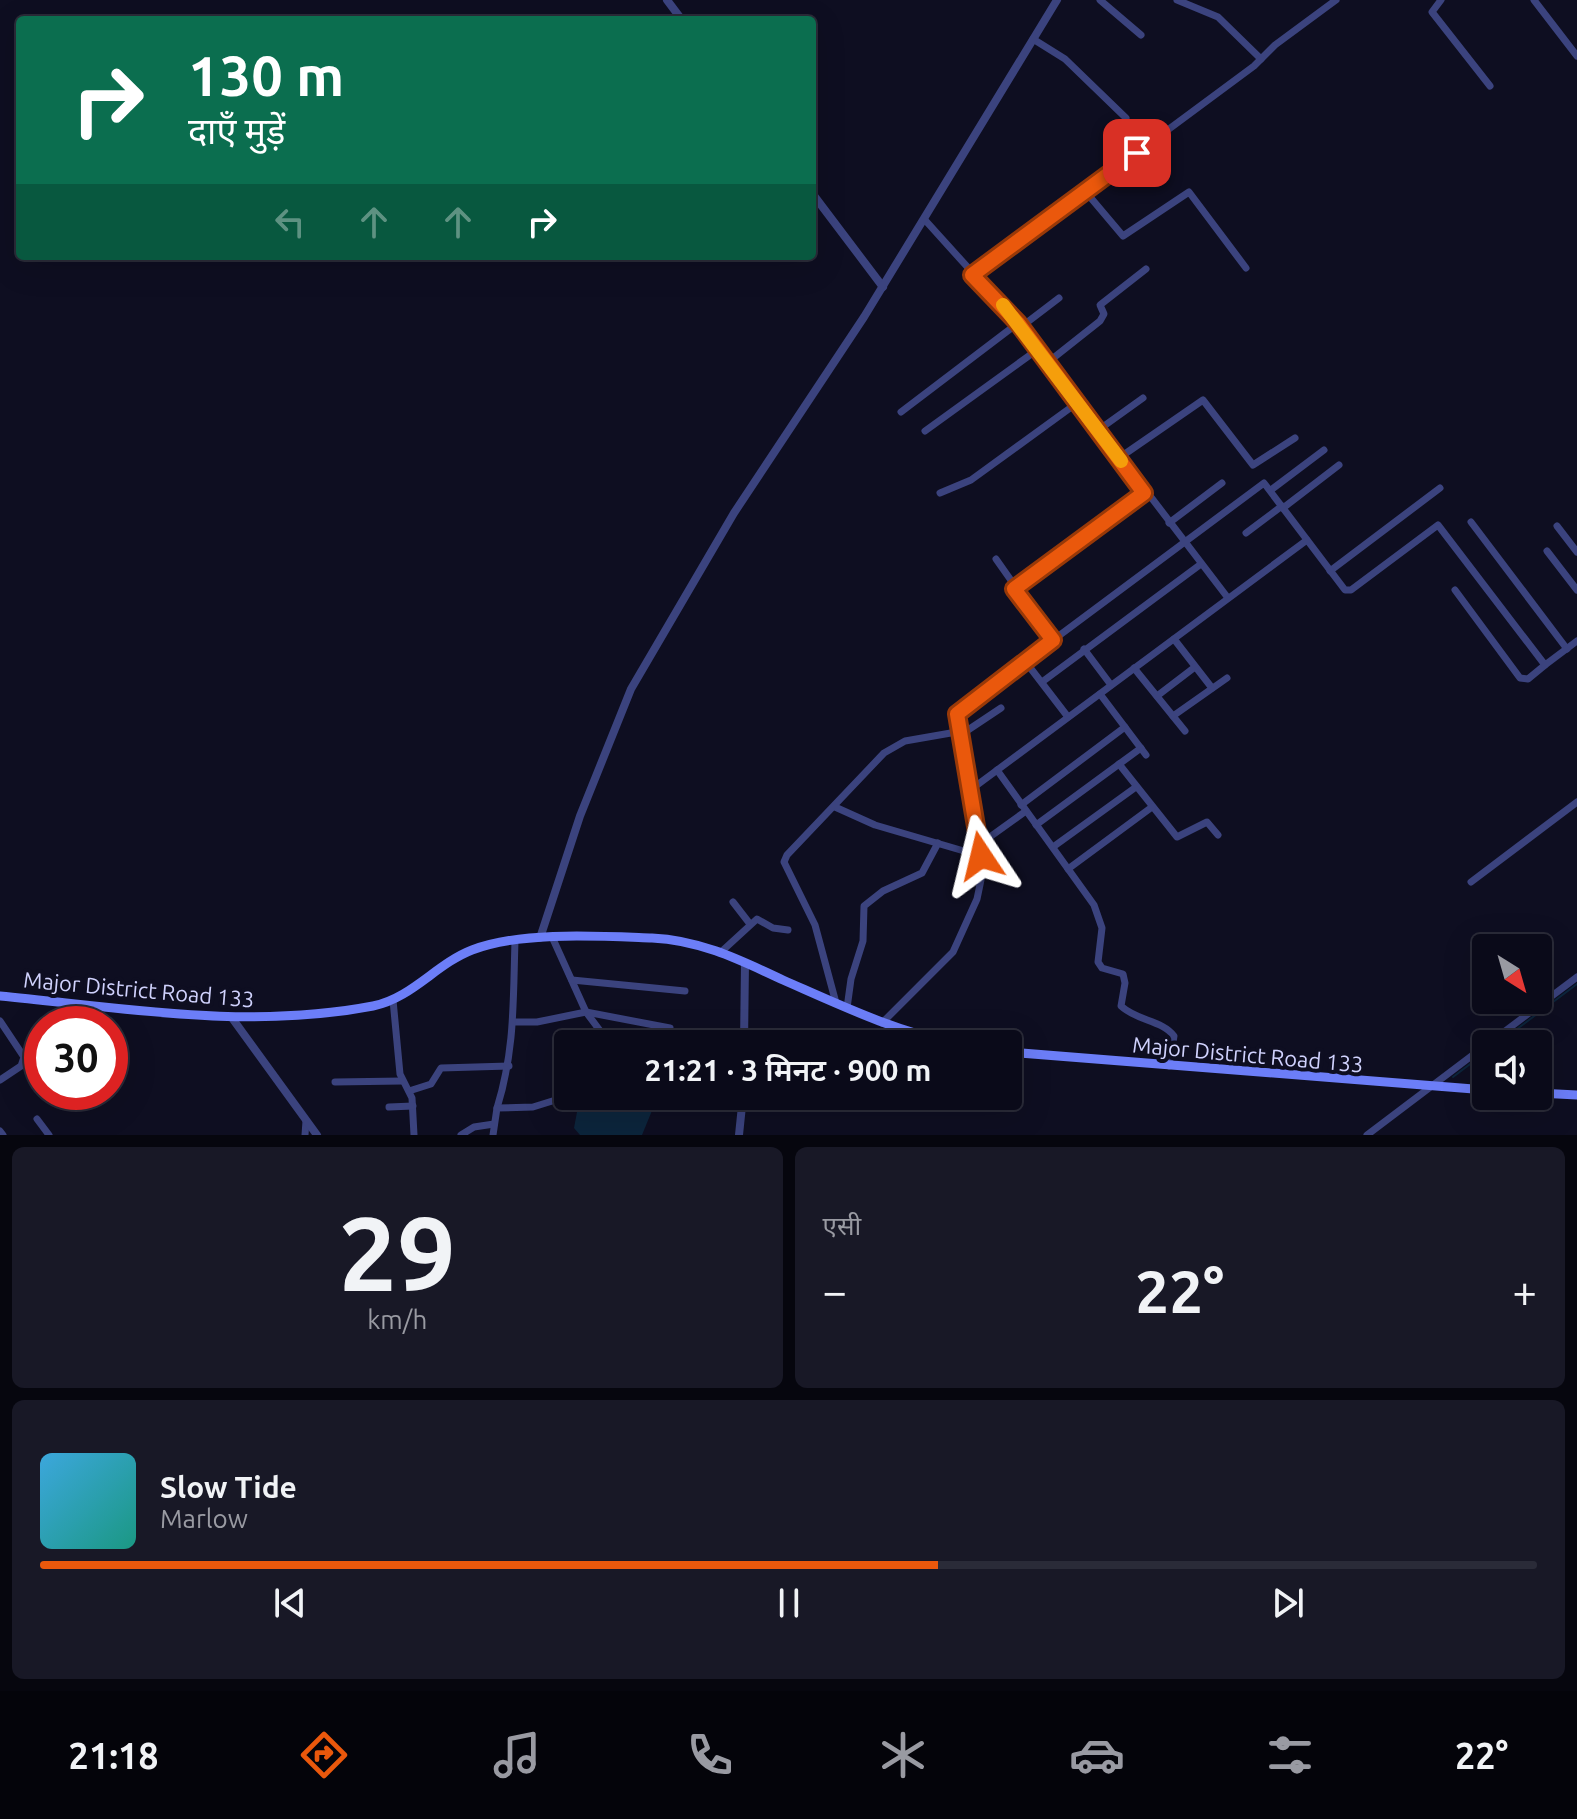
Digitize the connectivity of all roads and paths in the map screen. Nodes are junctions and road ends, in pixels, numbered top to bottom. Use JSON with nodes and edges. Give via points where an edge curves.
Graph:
{"nodes":[{"id":1,"x":1057,"y":0,"type":"edge"},
{"id":2,"x":1100,"y":0,"type":"edge"},
{"id":3,"x":1177,"y":0,"type":"edge"},
{"id":4,"x":1336,"y":0,"type":"edge"},
{"id":5,"x":1441,"y":0,"type":"edge"},
{"id":6,"x":1534,"y":0,"type":"edge"},
{"id":7,"x":1324,"y":3,"type":"edge"},
{"id":8,"x":1141,"y":35,"type":"dead end"},
{"id":9,"x":1033,"y":39,"type":"junction"},
{"id":10,"x":1577,"y":56,"type":"edge"},
{"id":11,"x":1261,"y":59,"type":"junction"},
{"id":12,"x":1490,"y":86,"type":"dead end"},
{"id":13,"x":1126,"y":118,"type":"dead end"},
{"id":14,"x":1085,"y":191,"type":"junction"},
{"id":15,"x":816,"y":198,"type":"edge"},
{"id":16,"x":925,"y":220,"type":"junction"},
{"id":17,"x":1246,"y":268,"type":"dead end"},
{"id":18,"x":1146,"y":269,"type":"dead end"},
{"id":19,"x":972,"y":275,"type":"junction"},
{"id":20,"x":883,"y":287,"type":"junction"},
{"id":21,"x":1059,"y":298,"type":"dead end"},
{"id":22,"x":1019,"y":325,"type":"junction"},
{"id":23,"x":1037,"y":350,"type":"junction"},
{"id":24,"x":1047,"y":363,"type":"junction"},
{"id":25,"x":1143,"y":398,"type":"dead end"},
{"id":26,"x":1077,"y":403,"type":"junction"},
{"id":27,"x":901,"y":412,"type":"dead end"},
{"id":28,"x":925,"y":431,"type":"dead end"},
{"id":29,"x":1097,"y":431,"type":"junction"},
{"id":30,"x":1295,"y":438,"type":"dead end"},
{"id":31,"x":1324,"y":450,"type":"dead end"},
{"id":32,"x":1119,"y":458,"type":"junction"},
{"id":33,"x":1339,"y":465,"type":"dead end"},
{"id":34,"x":1222,"y":483,"type":"dead end"},
{"id":35,"x":1440,"y":488,"type":"dead end"},
{"id":36,"x":1271,"y":490,"type":"junction"},
{"id":37,"x":940,"y":493,"type":"dead end"},
{"id":38,"x":1144,"y":493,"type":"junction"},
{"id":39,"x":1283,"y":507,"type":"junction"},
{"id":40,"x":1471,"y":522,"type":"dead end"},
{"id":41,"x":1169,"y":523,"type":"junction"},
{"id":42,"x":1557,"y":526,"type":"dead end"},
{"id":43,"x":1246,"y":533,"type":"dead end"},
{"id":44,"x":1307,"y":540,"type":"junction"},
{"id":45,"x":1184,"y":542,"type":"junction"},
{"id":46,"x":1547,"y":551,"type":"dead end"},
{"id":47,"x":1577,"y":552,"type":"edge"},
{"id":48,"x":996,"y":559,"type":"dead end"},
{"id":49,"x":1201,"y":564,"type":"junction"},
{"id":50,"x":1330,"y":571,"type":"junction"},
{"id":51,"x":1014,"y":589,"type":"junction"},
{"id":52,"x":1455,"y":590,"type":"dead end"},
{"id":53,"x":1577,"y":590,"type":"edge"},
{"id":54,"x":1228,"y":598,"type":"junction"},
{"id":55,"x":1174,"y":639,"type":"junction"},
{"id":56,"x":1053,"y":640,"type":"junction"},
{"id":57,"x":1577,"y":641,"type":"edge"},
{"id":58,"x":1084,"y":649,"type":"junction"},
{"id":59,"x":1567,"y":649,"type":"junction"},
{"id":60,"x":1025,"y":661,"type":"junction"},
{"id":61,"x":1545,"y":665,"type":"junction"},
{"id":62,"x":1195,"y":667,"type":"junction"},
{"id":63,"x":1134,"y":668,"type":"junction"},
{"id":64,"x":1227,"y":678,"type":"dead end"},
{"id":65,"x":1042,"y":682,"type":"junction"},
{"id":66,"x":1111,"y":685,"type":"junction"},
{"id":67,"x":1212,"y":688,"type":"junction"},
{"id":68,"x":1100,"y":694,"type":"junction"},
{"id":69,"x":1157,"y":696,"type":"junction"},
{"id":70,"x":1001,"y":708,"type":"dead end"},
{"id":71,"x":1173,"y":716,"type":"junction"},
{"id":72,"x":1068,"y":717,"type":"junction"},
{"id":73,"x":1125,"y":727,"type":"junction"},
{"id":74,"x":1185,"y":731,"type":"dead end"},
{"id":75,"x":958,"y":732,"type":"junction"},
{"id":76,"x":1119,"y":764,"type":"junction"},
{"id":77,"x":997,"y":770,"type":"junction"},
{"id":78,"x":1136,"y":787,"type":"junction"},
{"id":79,"x":969,"y":791,"type":"junction"},
{"id":80,"x":1577,"y":802,"type":"edge"},
{"id":81,"x":835,"y":807,"type":"junction"},
{"id":82,"x":1152,"y":807,"type":"junction"},
{"id":83,"x":1024,"y":808,"type":"junction"},
{"id":84,"x":1036,"y":825,"type":"junction"},
{"id":85,"x":1218,"y":835,"type":"dead end"},
{"id":86,"x":938,"y":843,"type":"junction"},
{"id":87,"x":980,"y":844,"type":"junction"},
{"id":88,"x":1053,"y":847,"type":"junction"},
{"id":89,"x":981,"y":856,"type":"junction"},
{"id":90,"x":1068,"y":869,"type":"junction"},
{"id":91,"x":1471,"y":882,"type":"dead end"},
{"id":92,"x":733,"y":902,"type":"dead end"},
{"id":93,"x":750,"y":924,"type":"junction"},
{"id":94,"x":788,"y":930,"type":"dead end"},
{"id":95,"x":540,"y":938,"type":"junction"},
{"id":96,"x":553,"y":939,"type":"junction"},
{"id":97,"x":515,"y":941,"type":"junction"},
{"id":98,"x":721,"y":952,"type":"junction"},
{"id":99,"x":745,"y":963,"type":"junction"},
{"id":100,"x":1577,"y":977,"type":"edge"},
{"id":101,"x":572,"y":980,"type":"junction"},
{"id":102,"x":685,"y":991,"type":"dead end"},
{"id":103,"x":0,"y":996,"type":"edge"},
{"id":104,"x":393,"y":1000,"type":"junction"},
{"id":105,"x":836,"y":1003,"type":"junction"},
{"id":106,"x":847,"y":1008,"type":"junction"},
{"id":107,"x":586,"y":1012,"type":"junction"},
{"id":108,"x":232,"y":1018,"type":"junction"},
{"id":109,"x":0,"y":1021,"type":"edge"},
{"id":110,"x":515,"y":1022,"type":"junction"},
{"id":111,"x":882,"y":1023,"type":"junction"},
{"id":112,"x":670,"y":1028,"type":"dead end"},
{"id":113,"x":600,"y":1030,"type":"edge"},
{"id":114,"x":744,"y":1030,"type":"edge"},
{"id":115,"x":907,"y":1030,"type":"edge"},
{"id":116,"x":1507,"y":1030,"type":"edge"},
{"id":117,"x":1022,"y":1053,"type":"edge"},
{"id":118,"x":1472,"y":1056,"type":"edge"},
{"id":119,"x":509,"y":1066,"type":"junction"},
{"id":120,"x":1169,"y":1066,"type":"junction"},
{"id":121,"x":0,"y":1080,"type":"edge"},
{"id":122,"x":402,"y":1081,"type":"junction"},
{"id":123,"x":335,"y":1082,"type":"dead end"},
{"id":124,"x":1432,"y":1087,"type":"junction"},
{"id":125,"x":1472,"y":1089,"type":"edge"},
{"id":126,"x":409,"y":1091,"type":"junction"},
{"id":127,"x":1552,"y":1094,"type":"edge"},
{"id":128,"x":1577,"y":1095,"type":"edge"},
{"id":129,"x":554,"y":1100,"type":"edge"},
{"id":130,"x":413,"y":1106,"type":"junction"},
{"id":131,"x":389,"y":1107,"type":"dead end"},
{"id":132,"x":497,"y":1108,"type":"junction"},
{"id":133,"x":742,"y":1110,"type":"edge"},
{"id":134,"x":37,"y":1119,"type":"dead end"},
{"id":135,"x":306,"y":1121,"type":"junction"},
{"id":136,"x":494,"y":1124,"type":"junction"},
{"id":137,"x":49,"y":1135,"type":"edge"},
{"id":138,"x":305,"y":1135,"type":"edge"},
{"id":139,"x":317,"y":1135,"type":"edge"},
{"id":140,"x":414,"y":1135,"type":"edge"},
{"id":141,"x":461,"y":1135,"type":"edge"},
{"id":142,"x":493,"y":1135,"type":"edge"},
{"id":143,"x":739,"y":1135,"type":"edge"},
{"id":144,"x":1367,"y":1135,"type":"edge"}],
"edges":[{"from":1,"to":9,"type":"street"},
{"from":2,"to":8,"type":"street"},
{"from":3,"to":11,"type":"street","via":[[1218,17]]},
{"from":4,"to":7,"type":"street"},
{"from":5,"to":12,"type":"street","via":[[1432,12]]},
{"from":6,"to":10,"type":"street"},
{"from":7,"to":11,"type":"street"},
{"from":9,"to":13,"type":"street","via":[[1065,59]]},
{"from":9,"to":16,"type":"street"},
{"from":11,"to":14,"type":"street"},
{"from":14,"to":17,"type":"street","via":[[1123,236],[1189,192]]},
{"from":14,"to":19,"type":"street"},
{"from":15,"to":20,"type":"street"},
{"from":16,"to":19,"type":"street"},
{"from":16,"to":20,"type":"street"},
{"from":18,"to":24,"type":"street","via":[[1100,305],[1100,321]]},
{"from":19,"to":22,"type":"street"},
{"from":20,"to":95,"type":"street","via":[[734,513],[626,699]]},
{"from":21,"to":22,"type":"street"},
{"from":22,"to":23,"type":"street"},
{"from":22,"to":27,"type":"street"},
{"from":23,"to":24,"type":"street"},
{"from":23,"to":28,"type":"street"},
{"from":24,"to":26,"type":"street"},
{"from":25,"to":29,"type":"street"},
{"from":26,"to":29,"type":"street"},
{"from":26,"to":37,"type":"street","via":[[971,480]]},
{"from":29,"to":32,"type":"street"},
{"from":30,"to":32,"type":"street","via":[[1253,465],[1203,400]]},
{"from":31,"to":36,"type":"street"},
{"from":32,"to":38,"type":"street"},
{"from":33,"to":39,"type":"street"},
{"from":34,"to":41,"type":"street"},
{"from":35,"to":50,"type":"street"},
{"from":36,"to":39,"type":"street"},
{"from":36,"to":45,"type":"street","via":[[1262,484]]},
{"from":38,"to":41,"type":"street"},
{"from":38,"to":51,"type":"street"},
{"from":39,"to":43,"type":"street"},
{"from":39,"to":44,"type":"street"},
{"from":40,"to":59,"type":"street"},
{"from":41,"to":45,"type":"street"},
{"from":42,"to":47,"type":"street"},
{"from":44,"to":50,"type":"street"},
{"from":44,"to":54,"type":"street"},
{"from":45,"to":49,"type":"street"},
{"from":45,"to":56,"type":"street"},
{"from":46,"to":53,"type":"street"},
{"from":48,"to":51,"type":"street"},
{"from":49,"to":54,"type":"street"},
{"from":49,"to":58,"type":"street"},
{"from":50,"to":61,"type":"street","via":[[1345,590],[1351,590],[1438,525]]},
{"from":51,"to":56,"type":"street"},
{"from":52,"to":61,"type":"street","via":[[1520,678],[1528,679]]},
{"from":54,"to":55,"type":"street"},
{"from":55,"to":62,"type":"street"},
{"from":55,"to":63,"type":"street"},
{"from":56,"to":60,"type":"street"},
{"from":57,"to":59,"type":"street"},
{"from":58,"to":65,"type":"street"},
{"from":58,"to":66,"type":"street"},
{"from":59,"to":61,"type":"street"},
{"from":60,"to":65,"type":"street"},
{"from":60,"to":75,"type":"street","via":[[962,707]]},
{"from":62,"to":67,"type":"street"},
{"from":62,"to":69,"type":"street"},
{"from":63,"to":66,"type":"street"},
{"from":63,"to":69,"type":"street"},
{"from":64,"to":67,"type":"street"},
{"from":65,"to":72,"type":"street"},
{"from":66,"to":68,"type":"street"},
{"from":67,"to":71,"type":"street"},
{"from":68,"to":72,"type":"street"},
{"from":68,"to":73,"type":"street"},
{"from":69,"to":71,"type":"street"},
{"from":70,"to":75,"type":"street"},
{"from":71,"to":74,"type":"street"},
{"from":72,"to":77,"type":"street"},
{"from":73,"to":76,"type":"street","via":[[1144,751]]},
{"from":73,"to":83,"type":"street"},
{"from":75,"to":79,"type":"street"},
{"from":75,"to":81,"type":"street","via":[[905,741],[884,753]]},
{"from":76,"to":78,"type":"street"},
{"from":76,"to":84,"type":"street"},
{"from":77,"to":79,"type":"street"},
{"from":77,"to":83,"type":"street"},
{"from":78,"to":82,"type":"street"},
{"from":78,"to":88,"type":"street"},
{"from":79,"to":87,"type":"street"},
{"from":80,"to":91,"type":"street"},
{"from":81,"to":86,"type":"street"},
{"from":81,"to":105,"type":"street","via":[[784,862],[815,925]]},
{"from":82,"to":85,"type":"street","via":[[1177,837],[1207,822]]},
{"from":82,"to":90,"type":"street"},
{"from":83,"to":84,"type":"street"},
{"from":83,"to":87,"type":"street"},
{"from":84,"to":88,"type":"street"},
{"from":86,"to":89,"type":"street"},
{"from":86,"to":106,"type":"street","via":[[922,873],[864,906],[863,941]]},
{"from":87,"to":89,"type":"street"},
{"from":88,"to":90,"type":"street"},
{"from":89,"to":111,"type":"street","via":[[977,899],[953,952]]},
{"from":90,"to":120,"type":"street","via":[[1102,928],[1098,962],[1123,974],[1121,1006],[1143,1022],[1166,1026],[1174,1036]]},
{"from":92,"to":93,"type":"street"},
{"from":93,"to":94,"type":"street","via":[[761,919]]},
{"from":93,"to":98,"type":"street"},
{"from":95,"to":96,"type":"main road","name":"Major District Road 133"},
{"from":95,"to":97,"type":"main road","name":"Major District Road 133"},
{"from":96,"to":98,"type":"main road","name":"Major District Road 133","via":[[665,939]]},
{"from":96,"to":101,"type":"street"},
{"from":97,"to":104,"type":"main road","name":"Major District Road 133","via":[[470,951]]},
{"from":97,"to":110,"type":"street"},
{"from":98,"to":99,"type":"main road","name":"Major District Road 133"},
{"from":99,"to":105,"type":"main road","name":"Major District Road 133"},
{"from":99,"to":114,"type":"street"},
{"from":100,"to":116,"type":"street"},
{"from":101,"to":102,"type":"street"},
{"from":101,"to":107,"type":"street"},
{"from":103,"to":108,"type":"main road","name":"Major District Road 133"},
{"from":104,"to":108,"type":"main road","name":"Major District Road 133","via":[[324,1013]]},
{"from":104,"to":122,"type":"street"},
{"from":105,"to":106,"type":"main road","name":"Major District Road 133"},
{"from":106,"to":111,"type":"main road","name":"Major District Road 133"},
{"from":107,"to":110,"type":"street"},
{"from":107,"to":112,"type":"street"},
{"from":107,"to":113,"type":"street"},
{"from":108,"to":135,"type":"street"},
{"from":109,"to":121,"type":"street","via":[[24,1057],[21,1066]]},
{"from":110,"to":119,"type":"street"},
{"from":111,"to":115,"type":"main road","name":"Major District Road 133"},
{"from":117,"to":120,"type":"main road","name":"Major District Road 133"},
{"from":118,"to":124,"type":"street"},
{"from":119,"to":126,"type":"street","via":[[441,1068],[431,1084]]},
{"from":119,"to":132,"type":"street"},
{"from":120,"to":124,"type":"main road","name":"Major District Road 133"},
{"from":122,"to":123,"type":"street"},
{"from":122,"to":126,"type":"street"},
{"from":124,"to":125,"type":"main road","name":"Major District Road 133"},
{"from":124,"to":144,"type":"street"},
{"from":126,"to":130,"type":"street"},
{"from":127,"to":128,"type":"main road"},
{"from":129,"to":132,"type":"street"},
{"from":130,"to":131,"type":"street"},
{"from":130,"to":140,"type":"street"},
{"from":132,"to":136,"type":"street"},
{"from":133,"to":143,"type":"street"},
{"from":134,"to":137,"type":"street"},
{"from":135,"to":138,"type":"street"},
{"from":135,"to":139,"type":"street"},
{"from":136,"to":141,"type":"street"},
{"from":136,"to":142,"type":"street"}]}
